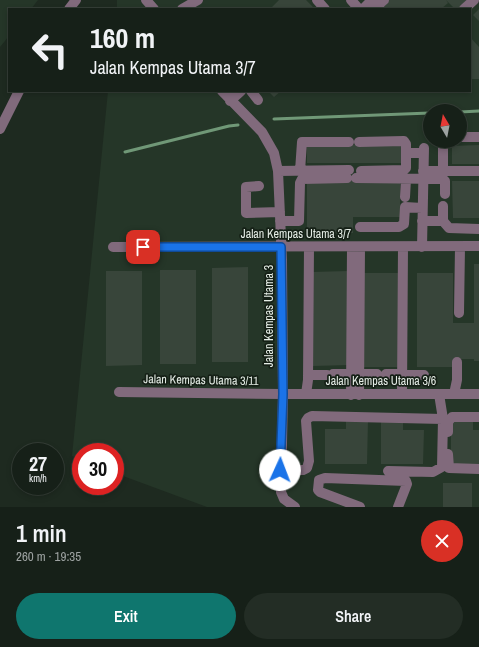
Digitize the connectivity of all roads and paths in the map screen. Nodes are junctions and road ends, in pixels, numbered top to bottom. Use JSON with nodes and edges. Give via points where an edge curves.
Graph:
{"nodes":[{"id":1,"x":76,"y":0,"type":"edge"},
{"id":2,"x":146,"y":0,"type":"edge"},
{"id":3,"x":317,"y":0,"type":"edge"},
{"id":4,"x":372,"y":0,"type":"edge"},
{"id":5,"x":384,"y":0,"type":"edge"},
{"id":6,"x":474,"y":0,"type":"edge"},
{"id":7,"x":194,"y":1,"type":"edge"},
{"id":8,"x":70,"y":8,"type":"edge"},
{"id":9,"x":153,"y":8,"type":"edge"},
{"id":10,"x":184,"y":8,"type":"edge"},
{"id":11,"x":324,"y":8,"type":"edge"},
{"id":12,"x":364,"y":8,"type":"edge"},
{"id":13,"x":379,"y":8,"type":"edge"},
{"id":14,"x":465,"y":8,"type":"edge"},
{"id":15,"x":18,"y":92,"type":"edge"},
{"id":16,"x":223,"y":92,"type":"edge"},
{"id":17,"x":240,"y":92,"type":"edge"},
{"id":18,"x":251,"y":92,"type":"edge"},
{"id":19,"x":258,"y":100,"type":"dead end"},
{"id":20,"x":230,"y":101,"type":"junction"},
{"id":21,"x":0,"y":129,"type":"edge"},
{"id":22,"x":467,"y":137,"type":"edge"},
{"id":23,"x":479,"y":137,"type":"edge"},
{"id":24,"x":443,"y":148,"type":"edge"},
{"id":25,"x":406,"y":153,"type":"junction"},
{"id":26,"x":278,"y":171,"type":"junction"},
{"id":27,"x":300,"y":171,"type":"junction"},
{"id":28,"x":443,"y":171,"type":"junction"},
{"id":29,"x":479,"y":171,"type":"edge"},
{"id":30,"x":353,"y":174,"type":"junction"},
{"id":31,"x":423,"y":175,"type":"junction"},
{"id":32,"x":406,"y":179,"type":"junction"},
{"id":33,"x":259,"y":186,"type":"dead end"},
{"id":34,"x":445,"y":194,"type":"dead end"},
{"id":35,"x":405,"y":197,"type":"dead end"},
{"id":36,"x":443,"y":206,"type":"dead end"},
{"id":37,"x":422,"y":208,"type":"junction"},
{"id":38,"x":280,"y":216,"type":"junction"},
{"id":39,"x":443,"y":220,"type":"junction"},
{"id":40,"x":422,"y":221,"type":"junction"},
{"id":41,"x":360,"y":227,"type":"dead end"},
{"id":42,"x":479,"y":229,"type":"edge"},
{"id":43,"x":422,"y":246,"type":"junction"},
{"id":44,"x":460,"y":246,"type":"junction"},
{"id":45,"x":479,"y":246,"type":"edge"},
{"id":46,"x":113,"y":247,"type":"dead end"},
{"id":47,"x":281,"y":247,"type":"junction"},
{"id":48,"x":309,"y":247,"type":"junction"},
{"id":49,"x":356,"y":247,"type":"junction"},
{"id":50,"x":406,"y":247,"type":"junction"},
{"id":51,"x":459,"y":313,"type":"dead end"},
{"id":52,"x":457,"y":362,"type":"dead end"},
{"id":53,"x":355,"y":374,"type":"junction"},
{"id":54,"x":405,"y":374,"type":"junction"},
{"id":55,"x":308,"y":375,"type":"junction"},
{"id":56,"x":424,"y":375,"type":"dead end"},
{"id":57,"x":119,"y":392,"type":"dead end"},
{"id":58,"x":283,"y":394,"type":"junction"},
{"id":59,"x":306,"y":394,"type":"junction"},
{"id":60,"x":405,"y":394,"type":"junction"},
{"id":61,"x":438,"y":394,"type":"junction"},
{"id":62,"x":454,"y":394,"type":"junction"},
{"id":63,"x":479,"y":394,"type":"edge"},
{"id":64,"x":355,"y":395,"type":"junction"},
{"id":65,"x":479,"y":417,"type":"edge"},
{"id":66,"x":443,"y":419,"type":"junction"},
{"id":67,"x":479,"y":469,"type":"edge"},
{"id":68,"x":280,"y":470,"type":"junction"},
{"id":69,"x":388,"y":471,"type":"dead end"},
{"id":70,"x":295,"y":507,"type":"edge"},
{"id":71,"x":360,"y":507,"type":"edge"},
{"id":72,"x":398,"y":507,"type":"edge"}],
"edges":[{"from":1,"to":8,"type":"street"},
{"from":2,"to":9,"type":"street"},
{"from":3,"to":11,"type":"street"},
{"from":4,"to":12,"type":"street"},
{"from":5,"to":13,"type":"street","via":[[377,6]]},
{"from":6,"to":14,"type":"street"},
{"from":7,"to":10,"type":"street"},
{"from":15,"to":21,"type":"street"},
{"from":16,"to":20,"type":"street","name":"Jalan Kempas Utama 3"},
{"from":17,"to":20,"type":"street"},
{"from":18,"to":19,"type":"street"},
{"from":20,"to":26,"type":"street","name":"Jalan Kempas Utama 3","via":[[262,132],[274,152]]},
{"from":22,"to":23,"type":"street"},
{"from":24,"to":28,"type":"street"},
{"from":25,"to":27,"type":"street","via":[[404,141],[302,142]]},
{"from":25,"to":30,"type":"street","via":[[404,170]]},
{"from":25,"to":31,"type":"street","via":[[423,151]]},
{"from":26,"to":27,"type":"street"},
{"from":26,"to":38,"type":"street","name":"Jalan Kempas Utama 3"},
{"from":27,"to":30,"type":"street"},
{"from":28,"to":29,"type":"street"},
{"from":28,"to":31,"type":"street"},
{"from":30,"to":32,"type":"street"},
{"from":30,"to":38,"type":"street","via":[[300,180],[299,221]]},
{"from":31,"to":32,"type":"street"},
{"from":31,"to":34,"type":"street","via":[[444,179]]},
{"from":31,"to":37,"type":"street"},
{"from":32,"to":35,"type":"street"},
{"from":33,"to":38,"type":"street","via":[[246,188],[246,213]]},
{"from":36,"to":39,"type":"street"},
{"from":37,"to":40,"type":"street"},
{"from":37,"to":41,"type":"street","via":[[405,207],[404,224],[399,227]]},
{"from":38,"to":47,"type":"street","name":"Jalan Kempas Utama 3"},
{"from":39,"to":40,"type":"street"},
{"from":39,"to":42,"type":"street","via":[[449,228]]},
{"from":40,"to":43,"type":"street"},
{"from":43,"to":44,"type":"street","name":"Jalan Kempas Utama 3/7"},
{"from":43,"to":50,"type":"street","name":"Jalan Kempas Utama 3/7"},
{"from":44,"to":45,"type":"street","name":"Jalan Kempas Utama 3/7"},
{"from":44,"to":51,"type":"street"},
{"from":46,"to":47,"type":"street","name":"Jalan Kempas Utama 3/7"},
{"from":47,"to":48,"type":"street","name":"Jalan Kempas Utama 3/7"},
{"from":47,"to":58,"type":"street","name":"Jalan Kempas Utama 3"},
{"from":48,"to":49,"type":"street","name":"Jalan Kempas Utama 3/7"},
{"from":48,"to":55,"type":"street"},
{"from":49,"to":50,"type":"street","name":"Jalan Kempas Utama 3/7"},
{"from":49,"to":53,"type":"street"},
{"from":50,"to":54,"type":"street"},
{"from":52,"to":62,"type":"street"},
{"from":53,"to":54,"type":"street"},
{"from":53,"to":55,"type":"street"},
{"from":53,"to":64,"type":"street"},
{"from":54,"to":56,"type":"street"},
{"from":54,"to":60,"type":"street"},
{"from":55,"to":59,"type":"street"},
{"from":57,"to":58,"type":"street","name":"Jalan Kempas Utama 3/11"},
{"from":58,"to":59,"type":"street","name":"Jalan Kempas Utama 3/6"},
{"from":58,"to":68,"type":"street","name":"Jalan Kempas Utama 3"},
{"from":59,"to":64,"type":"street","name":"Jalan Kempas Utama 3/6"},
{"from":60,"to":61,"type":"street","name":"Jalan Kempas Utama 3/6"},
{"from":60,"to":64,"type":"street","name":"Jalan Kempas Utama 3/6"},
{"from":61,"to":62,"type":"street","name":"Jalan Kempas Utama 3/6"},
{"from":61,"to":66,"type":"street"},
{"from":62,"to":63,"type":"street","name":"Jalan Kempas Utama 3/6"},
{"from":65,"to":67,"type":"street","via":[[452,417],[448,425],[449,468]]},
{"from":66,"to":68,"type":"street","via":[[312,416],[306,421],[307,468]]},
{"from":66,"to":69,"type":"street","via":[[442,467],[433,472]]},
{"from":68,"to":70,"type":"street","name":"Jalan Kempas Utama 3","via":[[281,492],[284,499]]},
{"from":71,"to":72,"type":"street","via":[[320,492],[319,480],[325,478],[406,481]]}]}
